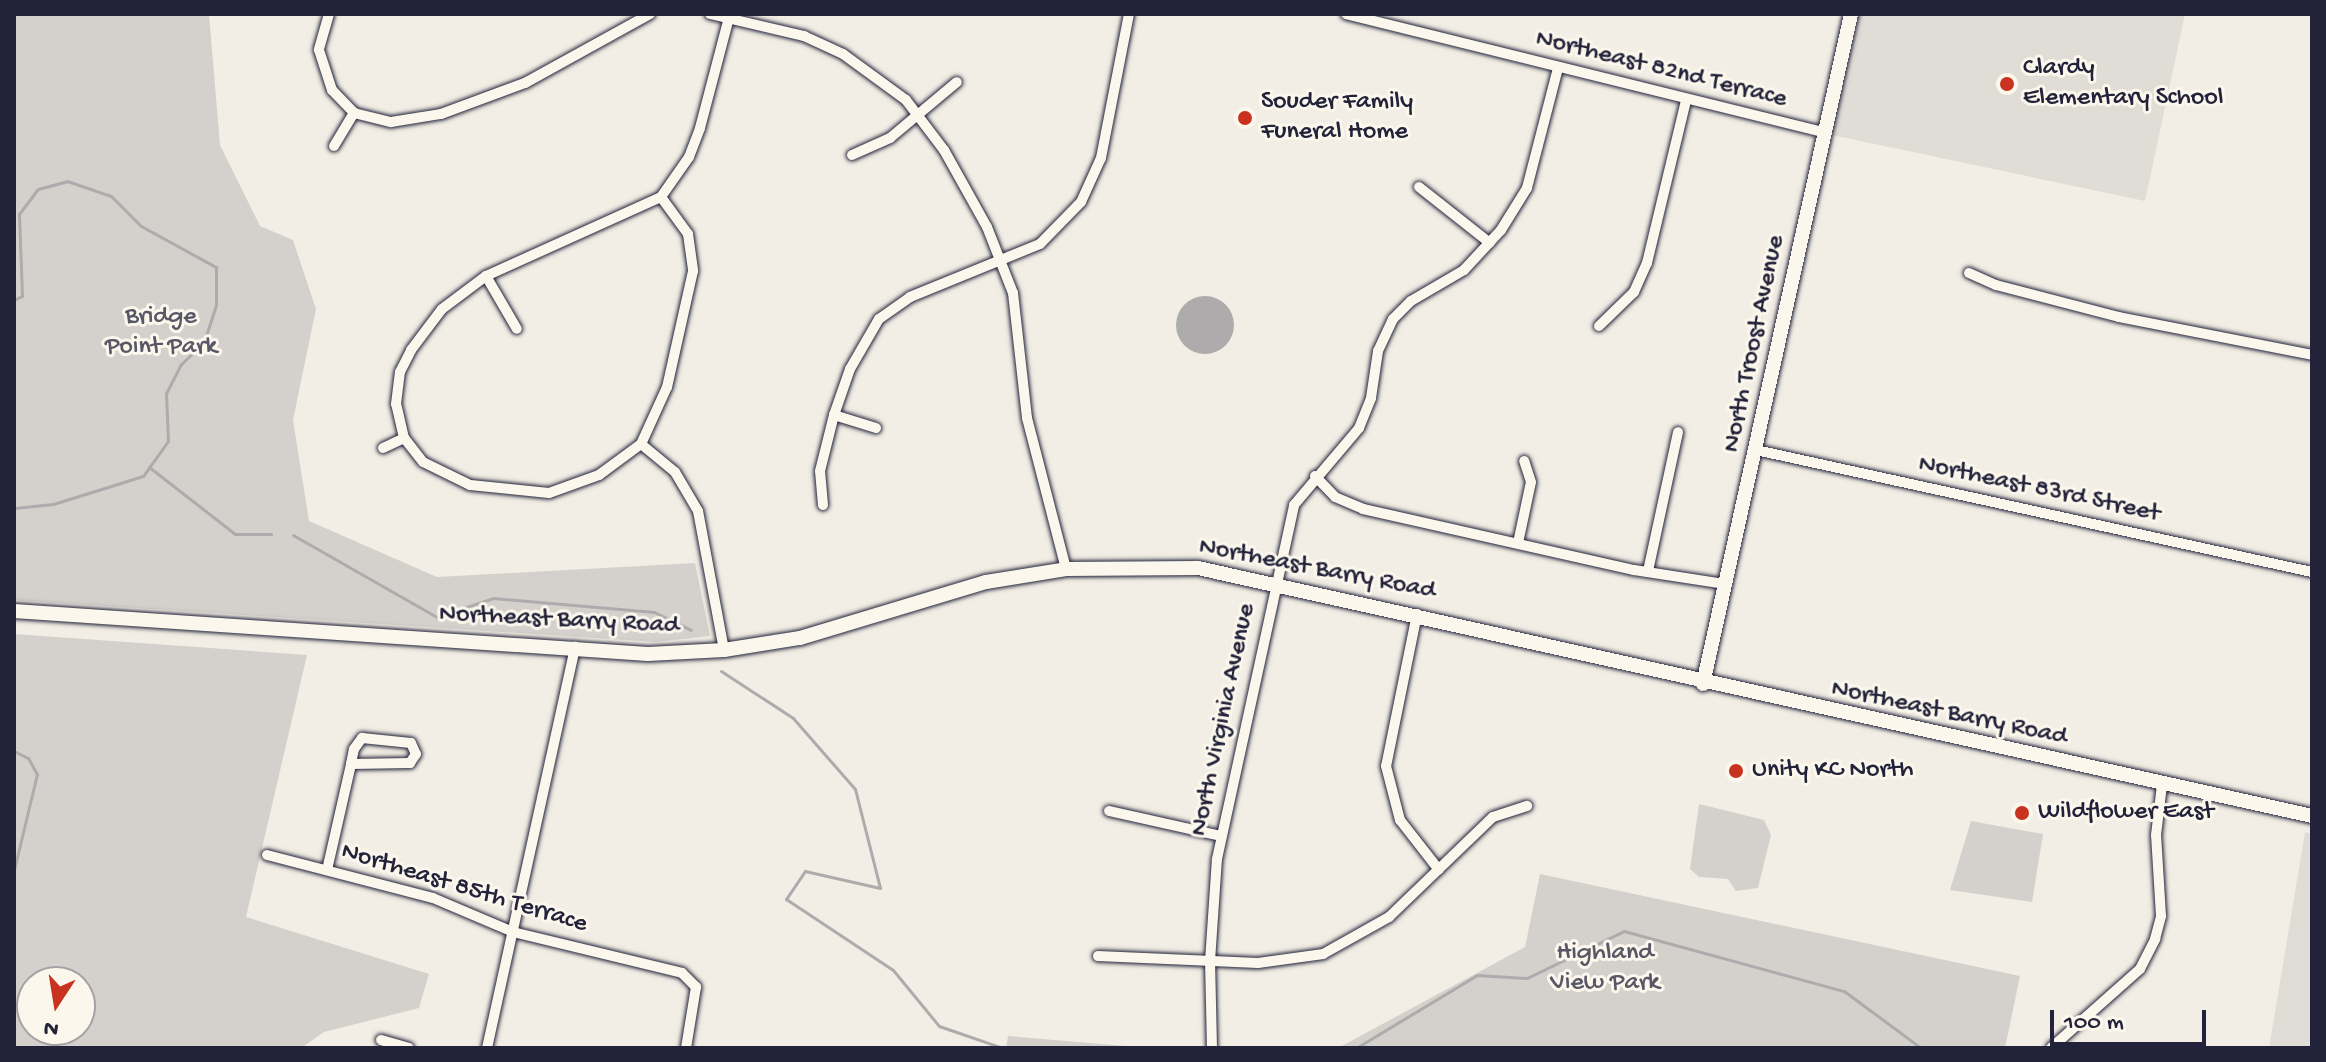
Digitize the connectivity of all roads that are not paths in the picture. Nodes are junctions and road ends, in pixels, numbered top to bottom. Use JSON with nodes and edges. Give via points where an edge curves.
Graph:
{"nodes":[{"id":1,"x":329,"y":14,"type":"edge"},
{"id":2,"x":650,"y":14,"type":"edge"},
{"id":3,"x":710,"y":14,"type":"edge"},
{"id":4,"x":1129,"y":14,"type":"edge"},
{"id":5,"x":1346,"y":14,"type":"edge"},
{"id":6,"x":1851,"y":14,"type":"edge"},
{"id":7,"x":730,"y":16,"type":"edge"},
{"id":8,"x":1558,"y":68,"type":"junction"},
{"id":9,"x":957,"y":82,"type":"dead end"},
{"id":10,"x":1686,"y":100,"type":"junction"},
{"id":11,"x":354,"y":113,"type":"junction"},
{"id":12,"x":918,"y":113,"type":"junction"},
{"id":13,"x":1826,"y":133,"type":"junction"},
{"id":14,"x":334,"y":146,"type":"dead end"},
{"id":15,"x":852,"y":155,"type":"dead end"},
{"id":16,"x":1419,"y":187,"type":"dead end"},
{"id":17,"x":661,"y":197,"type":"junction"},
{"id":18,"x":1490,"y":243,"type":"junction"},
{"id":19,"x":1002,"y":259,"type":"junction"},
{"id":20,"x":1969,"y":273,"type":"dead end"},
{"id":21,"x":486,"y":276,"type":"junction"},
{"id":22,"x":1599,"y":326,"type":"dead end"},
{"id":23,"x":517,"y":329,"type":"dead end"},
{"id":24,"x":2312,"y":355,"type":"edge"},
{"id":25,"x":834,"y":415,"type":"junction"},
{"id":26,"x":876,"y":428,"type":"dead end"},
{"id":27,"x":1678,"y":432,"type":"dead end"},
{"id":28,"x":404,"y":438,"type":"junction"},
{"id":29,"x":641,"y":444,"type":"junction"},
{"id":30,"x":383,"y":448,"type":"dead end"},
{"id":31,"x":1756,"y":450,"type":"junction"},
{"id":32,"x":1524,"y":461,"type":"dead end"},
{"id":33,"x":1315,"y":476,"type":"junction"},
{"id":34,"x":823,"y":505,"type":"dead end"},
{"id":35,"x":1518,"y":543,"type":"junction"},
{"id":36,"x":1066,"y":569,"type":"junction"},
{"id":37,"x":1648,"y":571,"type":"junction"},
{"id":38,"x":2312,"y":572,"type":"edge"},
{"id":39,"x":1277,"y":581,"type":"junction"},
{"id":40,"x":1724,"y":584,"type":"junction"},
{"id":41,"x":14,"y":611,"type":"edge"},
{"id":42,"x":1417,"y":614,"type":"junction"},
{"id":43,"x":575,"y":647,"type":"junction"},
{"id":44,"x":724,"y":650,"type":"junction"},
{"id":45,"x":1703,"y":684,"type":"junction"},
{"id":46,"x":351,"y":764,"type":"junction"},
{"id":47,"x":2162,"y":785,"type":"junction"},
{"id":48,"x":1527,"y":806,"type":"dead end"},
{"id":49,"x":1109,"y":811,"type":"dead end"},
{"id":50,"x":2312,"y":816,"type":"edge"},
{"id":51,"x":1221,"y":836,"type":"junction"},
{"id":52,"x":267,"y":855,"type":"dead end"},
{"id":53,"x":327,"y":870,"type":"junction"},
{"id":54,"x":1439,"y":870,"type":"junction"},
{"id":55,"x":513,"y":932,"type":"junction"},
{"id":56,"x":1098,"y":956,"type":"dead end"},
{"id":57,"x":1210,"y":961,"type":"junction"},
{"id":58,"x":381,"y":1040,"type":"dead end"},
{"id":59,"x":409,"y":1048,"type":"edge"},
{"id":60,"x":487,"y":1048,"type":"edge"},
{"id":61,"x":686,"y":1048,"type":"edge"},
{"id":62,"x":1212,"y":1048,"type":"edge"},
{"id":63,"x":2051,"y":1048,"type":"edge"}],
"edges":[{"from":1,"to":11,"type":"street","via":[[320,63],[332,90]]},
{"from":2,"to":11,"type":"street","via":[[525,83],[474,104],[412,121],[375,121]]},
{"from":3,"to":7,"type":"street"},
{"from":4,"to":19,"type":"street","via":[[1101,158],[1088,189],[1052,235]]},
{"from":5,"to":8,"type":"street","name":"Northeast 82nd Terrace"},
{"from":6,"to":13,"type":"main road","name":"North Troost Avenue"},
{"from":7,"to":12,"type":"street","via":[[824,44],[872,74]]},
{"from":7,"to":17,"type":"street","via":[[689,157]]},
{"from":8,"to":10,"type":"street","name":"Northeast 82nd Terrace"},
{"from":8,"to":18,"type":"street","name":"North Virginia Avenue","via":[[1527,188]]},
{"from":9,"to":12,"type":"street"},
{"from":10,"to":13,"type":"street","name":"Northeast 82nd Terrace"},
{"from":10,"to":22,"type":"street","via":[[1647,263],[1624,305]]},
{"from":11,"to":14,"type":"street"},
{"from":12,"to":15,"type":"street","via":[[890,138]]},
{"from":12,"to":19,"type":"street","via":[[944,150]]},
{"from":13,"to":31,"type":"main road","name":"North Troost Avenue"},
{"from":16,"to":18,"type":"street"},
{"from":17,"to":21,"type":"street"},
{"from":17,"to":29,"type":"street","via":[[688,234],[693,271],[671,376]]},
{"from":18,"to":33,"type":"street","name":"North Virginia Avenue","via":[[1464,270],[1411,301],[1393,319],[1378,351],[1366,414]]},
{"from":19,"to":25,"type":"street","via":[[910,297],[879,319],[850,369]]},
{"from":19,"to":36,"type":"street","via":[[1019,322],[1027,418]]},
{"from":20,"to":24,"type":"street","via":[[2119,317]]},
{"from":21,"to":23,"type":"street"},
{"from":21,"to":28,"type":"street","via":[[442,309],[411,350],[397,389]]},
{"from":25,"to":26,"type":"street"},
{"from":25,"to":34,"type":"street","via":[[820,471]]},
{"from":27,"to":37,"type":"street"},
{"from":28,"to":29,"type":"street","via":[[423,462],[449,478],[525,493],[549,493],[585,482]]},
{"from":28,"to":30,"type":"street"},
{"from":29,"to":44,"type":"street","via":[[675,472],[693,497]]},
{"from":31,"to":38,"type":"street","name":"Northeast 83rd Street"},
{"from":31,"to":40,"type":"main road","name":"North Troost Avenue"},
{"from":32,"to":35,"type":"street","via":[[1531,482]]},
{"from":33,"to":35,"type":"street","via":[[1335,497],[1363,509]]},
{"from":33,"to":39,"type":"street","name":"North Virginia Avenue","via":[[1294,505]]},
{"from":35,"to":37,"type":"street"},
{"from":36,"to":39,"type":"main road","name":"Northeast Barry Road","via":[[1198,568]]},
{"from":36,"to":44,"type":"main road","name":"Northeast Barry Road","via":[[986,582],[800,638]]},
{"from":37,"to":40,"type":"street"},
{"from":39,"to":42,"type":"main road","name":"Northeast Barry Road"},
{"from":39,"to":51,"type":"street","name":"North Virginia Avenue"},
{"from":40,"to":45,"type":"main road","name":"North Troost Avenue"},
{"from":41,"to":43,"type":"main road","name":"Northeast Barry Road"},
{"from":42,"to":45,"type":"main road","name":"Northeast Barry Road"},
{"from":42,"to":54,"type":"street","via":[[1387,750],[1388,783],[1405,828]]},
{"from":43,"to":44,"type":"main road","name":"Northeast Barry Road","via":[[648,654]]},
{"from":43,"to":55,"type":"street"},
{"from":45,"to":47,"type":"main road","name":"Northeast Barry Road"},
{"from":46,"to":46,"type":"street","via":[[410,763],[416,754],[411,743],[362,738]]},
{"from":46,"to":53,"type":"street"},
{"from":47,"to":50,"type":"main road","name":"Northeast Barry Road"},
{"from":47,"to":63,"type":"street","via":[[2156,835],[2161,916],[2155,939],[2140,969]]},
{"from":48,"to":54,"type":"street","via":[[1493,817]]},
{"from":49,"to":51,"type":"street"},
{"from":51,"to":57,"type":"street","name":"North Virginia Avenue"},
{"from":52,"to":53,"type":"street","name":"Northeast 85th Terrace"},
{"from":53,"to":55,"type":"street","name":"Northeast 85th Terrace","via":[[453,904]]},
{"from":54,"to":57,"type":"street","via":[[1382,922],[1341,947],[1275,963]]},
{"from":55,"to":60,"type":"street"},
{"from":55,"to":61,"type":"street","name":"Northeast 85th Terrace","via":[[682,973],[692,981],[696,1001]]},
{"from":56,"to":57,"type":"street"},
{"from":57,"to":62,"type":"street","name":"North Virginia Avenue"},
{"from":58,"to":59,"type":"street"}]}
